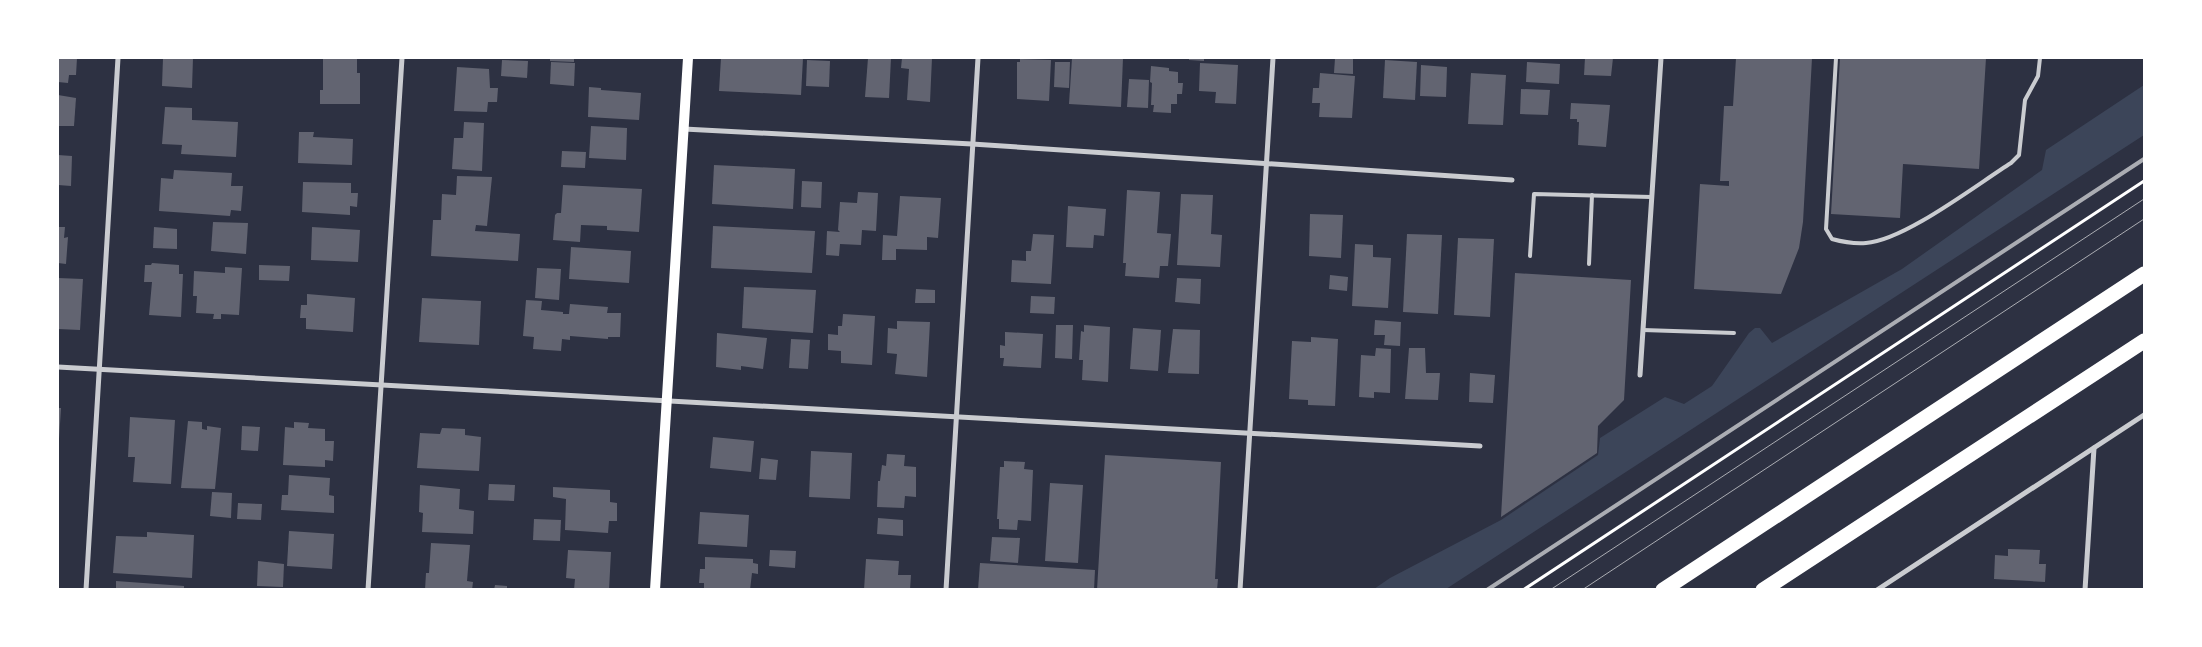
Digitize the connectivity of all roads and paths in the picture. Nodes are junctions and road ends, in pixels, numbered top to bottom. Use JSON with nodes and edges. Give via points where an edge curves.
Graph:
{"nodes":[{"id":1,"x":118,"y":58,"type":"edge"},
{"id":2,"x":402,"y":58,"type":"edge"},
{"id":3,"x":688,"y":58,"type":"edge"},
{"id":4,"x":978,"y":58,"type":"edge"},
{"id":5,"x":1273,"y":58,"type":"edge"},
{"id":6,"x":1661,"y":58,"type":"edge"},
{"id":7,"x":1836,"y":58,"type":"edge"},
{"id":8,"x":2040,"y":58,"type":"edge"},
{"id":9,"x":684,"y":129,"type":"junction"},
{"id":10,"x":972,"y":144,"type":"junction"},
{"id":11,"x":1266,"y":163,"type":"junction"},
{"id":12,"x":1512,"y":180,"type":"dead end"},
{"id":13,"x":2144,"y":181,"type":"edge"},
{"id":14,"x":1592,"y":195,"type":"junction"},
{"id":15,"x":1651,"y":197,"type":"junction"},
{"id":16,"x":1530,"y":256,"type":"dead end"},
{"id":17,"x":1589,"y":264,"type":"dead end"},
{"id":18,"x":2144,"y":274,"type":"edge"},
{"id":19,"x":1643,"y":330,"type":"junction"},
{"id":20,"x":1734,"y":333,"type":"dead end"},
{"id":21,"x":2144,"y":341,"type":"edge"},
{"id":22,"x":58,"y":367,"type":"edge"},
{"id":23,"x":100,"y":369,"type":"junction"},
{"id":24,"x":1640,"y":375,"type":"dead end"},
{"id":25,"x":381,"y":384,"type":"junction"},
{"id":26,"x":666,"y":400,"type":"junction"},
{"id":27,"x":2144,"y":415,"type":"edge"},
{"id":28,"x":956,"y":418,"type":"junction"},
{"id":29,"x":1249,"y":434,"type":"junction"},
{"id":30,"x":1480,"y":446,"type":"dead end"},
{"id":31,"x":2094,"y":448,"type":"junction"},
{"id":32,"x":86,"y":590,"type":"edge"},
{"id":33,"x":368,"y":590,"type":"edge"},
{"id":34,"x":654,"y":590,"type":"edge"},
{"id":35,"x":946,"y":590,"type":"edge"},
{"id":36,"x":1240,"y":590,"type":"edge"},
{"id":37,"x":1523,"y":590,"type":"edge"},
{"id":38,"x":1663,"y":590,"type":"edge"},
{"id":39,"x":1763,"y":590,"type":"edge"},
{"id":40,"x":1877,"y":590,"type":"edge"},
{"id":41,"x":2085,"y":590,"type":"edge"}],
"edges":[{"from":1,"to":23,"type":"street"},
{"from":2,"to":25,"type":"street"},
{"from":3,"to":9,"type":"main road"},
{"from":4,"to":10,"type":"street"},
{"from":5,"to":11,"type":"street"},
{"from":6,"to":15,"type":"street"},
{"from":7,"to":8,"type":"lane","via":[[1826,229],[1832,239],[1845,243],[1867,243],[1909,228],[2011,163],[2019,155],[2025,100],[2038,76]]},
{"from":9,"to":10,"type":"street"},
{"from":9,"to":26,"type":"main road"},
{"from":10,"to":11,"type":"street"},
{"from":10,"to":28,"type":"street"},
{"from":11,"to":12,"type":"street"},
{"from":11,"to":29,"type":"street"},
{"from":13,"to":37,"type":"path"},
{"from":14,"to":15,"type":"lane"},
{"from":14,"to":16,"type":"lane","via":[[1534,194]]},
{"from":14,"to":17,"type":"lane"},
{"from":15,"to":19,"type":"street"},
{"from":18,"to":38,"type":"highway"},
{"from":19,"to":20,"type":"lane"},
{"from":19,"to":24,"type":"street"},
{"from":21,"to":39,"type":"highway"},
{"from":22,"to":23,"type":"street"},
{"from":23,"to":25,"type":"street"},
{"from":23,"to":32,"type":"street"},
{"from":25,"to":26,"type":"street"},
{"from":25,"to":33,"type":"street"},
{"from":26,"to":28,"type":"street"},
{"from":26,"to":34,"type":"main road"},
{"from":27,"to":31,"type":"street"},
{"from":28,"to":29,"type":"street"},
{"from":28,"to":35,"type":"street"},
{"from":29,"to":30,"type":"street"},
{"from":29,"to":36,"type":"street"},
{"from":31,"to":40,"type":"street"},
{"from":31,"to":41,"type":"street"}]}
